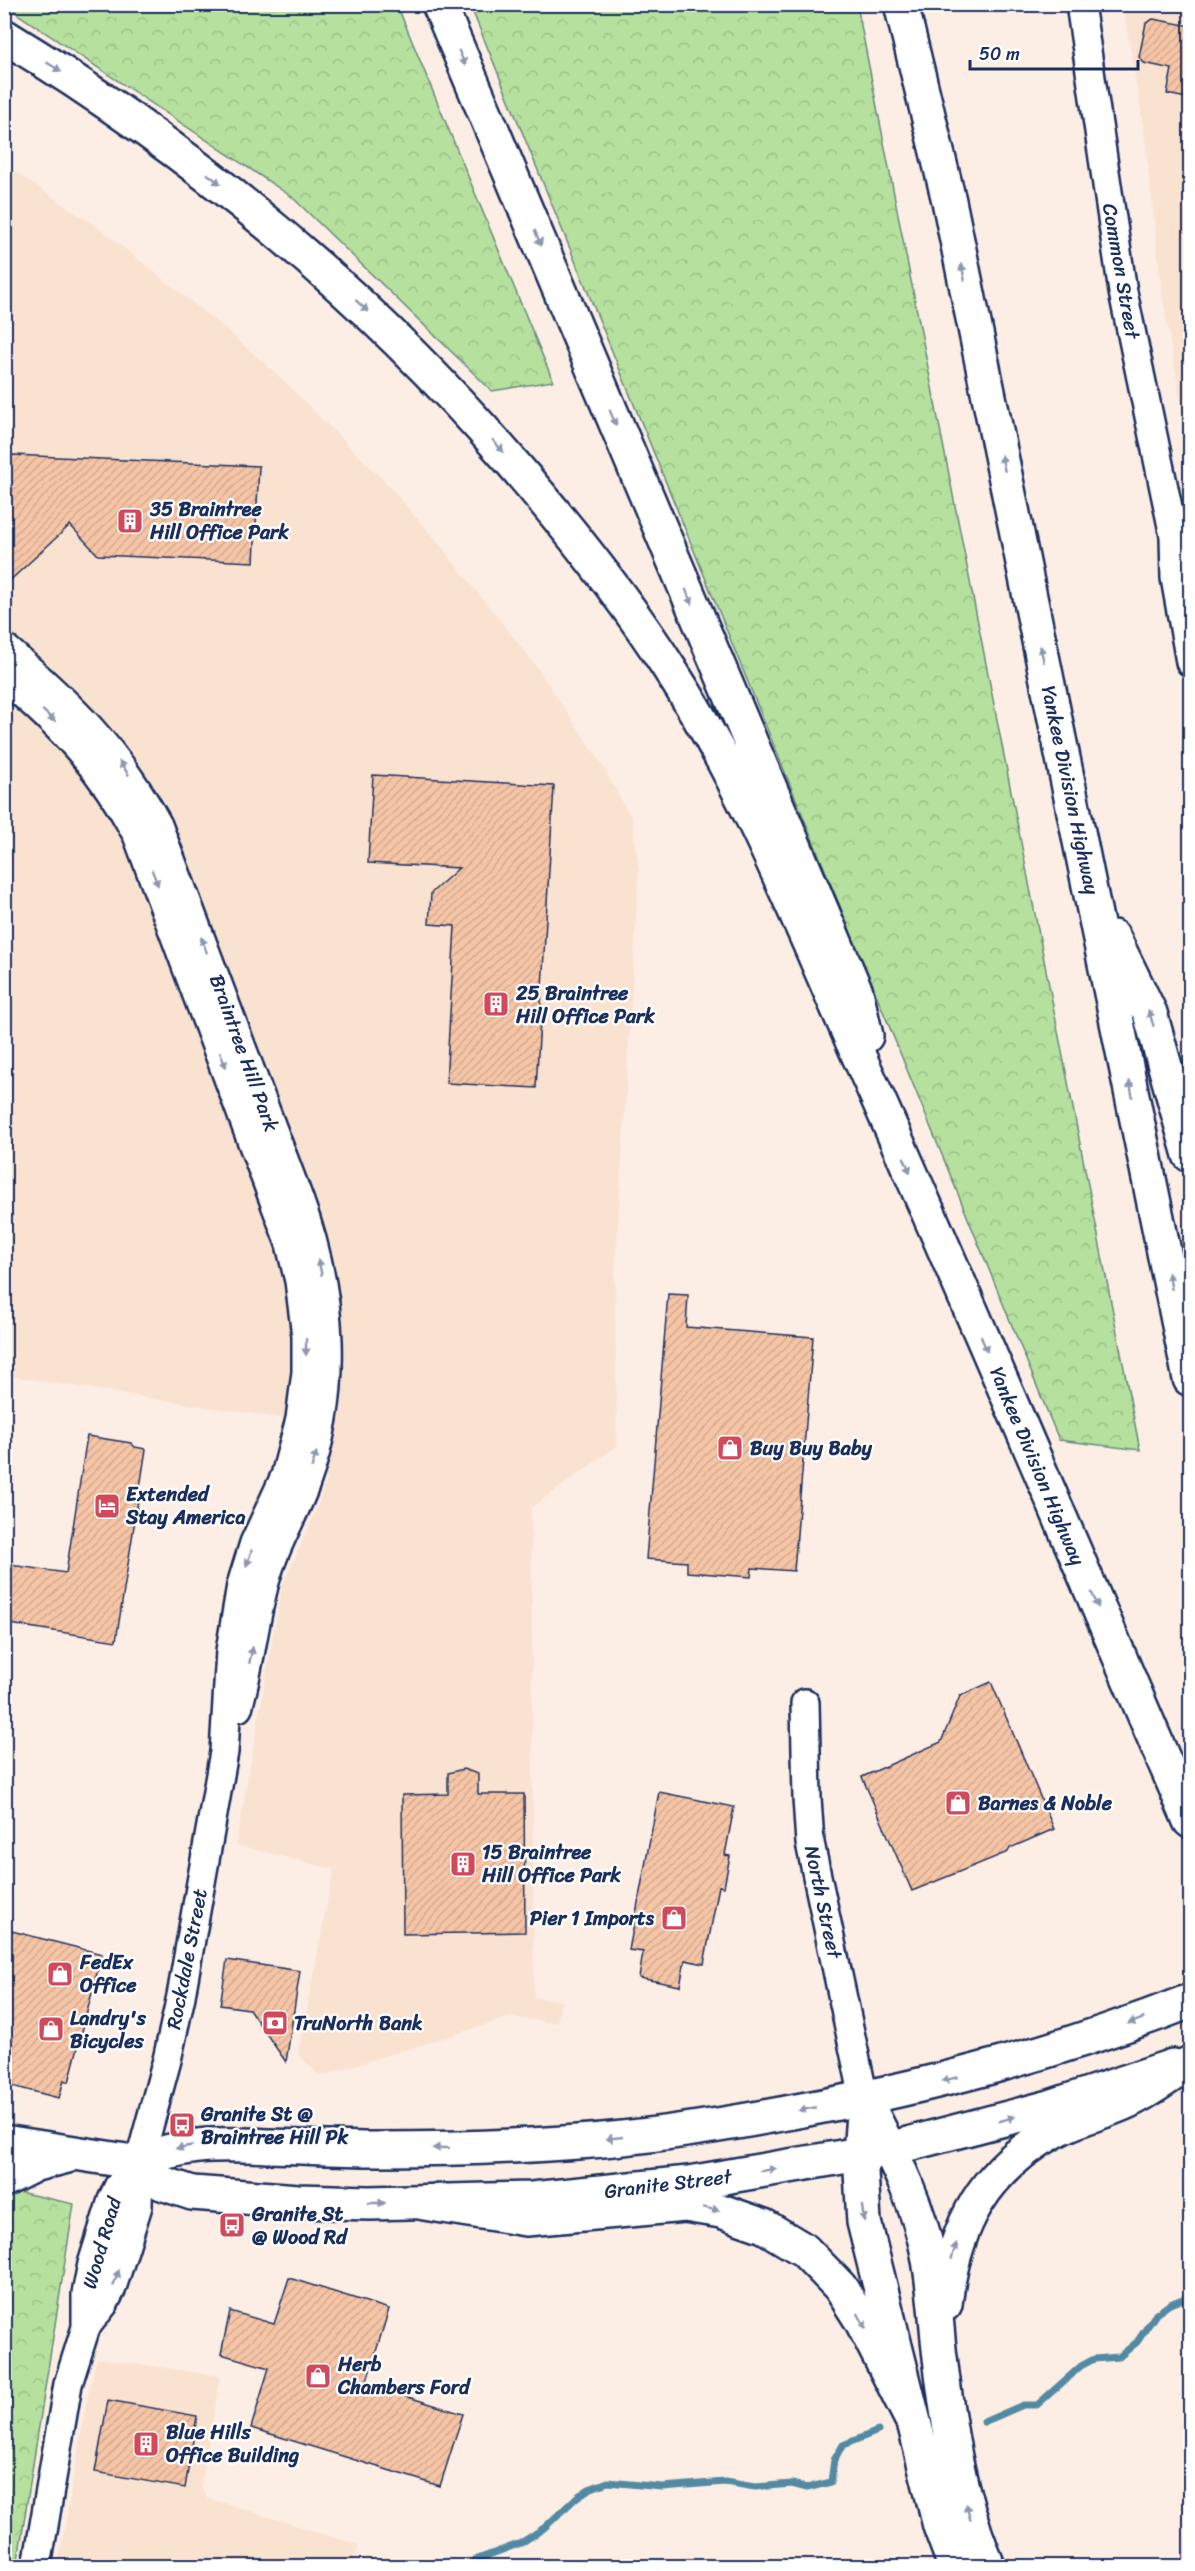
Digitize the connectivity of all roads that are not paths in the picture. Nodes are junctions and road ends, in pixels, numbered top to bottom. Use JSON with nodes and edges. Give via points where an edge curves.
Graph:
{"nodes":[{"id":1,"x":439,"y":4,"type":"edge"},
{"id":2,"x":901,"y":4,"type":"edge"},
{"id":3,"x":923,"y":4,"type":"edge"},
{"id":4,"x":1080,"y":4,"type":"edge"},
{"id":5,"x":4,"y":36,"type":"edge"},
{"id":6,"x":949,"y":201,"type":"junction"},
{"id":7,"x":1174,"y":536,"type":"junction"},
{"id":8,"x":1191,"y":565,"type":"edge"},
{"id":9,"x":4,"y":647,"type":"edge"},
{"id":10,"x":1191,"y":662,"type":"edge"},
{"id":11,"x":4,"y":678,"type":"edge"},
{"id":12,"x":1092,"y":896,"type":"junction"},
{"id":13,"x":884,"y":1111,"type":"junction"},
{"id":14,"x":1191,"y":1155,"type":"edge"},
{"id":15,"x":1191,"y":1379,"type":"edge"},
{"id":16,"x":283,"y":1509,"type":"junction"},
{"id":17,"x":805,"y":1703,"type":"dead end"},
{"id":18,"x":1191,"y":1821,"type":"edge"},
{"id":19,"x":1191,"y":2001,"type":"edge"},
{"id":20,"x":1191,"y":2061,"type":"edge"},
{"id":21,"x":864,"y":2098,"type":"junction"},
{"id":22,"x":4,"y":2142,"type":"edge"},
{"id":23,"x":875,"y":2152,"type":"junction"},
{"id":24,"x":81,"y":2154,"type":"junction"},
{"id":25,"x":139,"y":2163,"type":"junction"},
{"id":26,"x":4,"y":2180,"type":"edge"},
{"id":27,"x":424,"y":2203,"type":"junction"},
{"id":28,"x":940,"y":2351,"type":"junction"},
{"id":29,"x":912,"y":2420,"type":"junction"},
{"id":30,"x":37,"y":2566,"type":"edge"},
{"id":31,"x":955,"y":2566,"type":"edge"},
{"id":32,"x":988,"y":2566,"type":"edge"}],
"edges":[{"from":1,"to":13,"type":"main road","one_way":true,"via":[[856,992]]},
{"from":2,"to":6,"type":"main road"},
{"from":3,"to":6,"type":"main road","via":[[934,59]]},
{"from":4,"to":7,"type":"street","name":"Common Street","via":[[1123,292]]},
{"from":5,"to":13,"type":"main road","one_way":true,"via":[[148,130],[299,248],[425,367],[547,503],[624,601],[711,738],[754,821]]},
{"from":12,"to":6,"type":"main road","name":"Yankee Division Highway","one_way":true},
{"from":7,"to":8,"type":"street","name":"Common Street"},
{"from":7,"to":10,"type":"street","name":"Common Street","via":[[1175,578]]},
{"from":16,"to":9,"type":"street","name":"Braintree Hill Park","one_way":true,"via":[[316,1452],[328,1391],[327,1316],[318,1256],[309,1227],[158,825],[128,774],[96,733]]},
{"from":11,"to":16,"type":"street","name":"Braintree Hill Park","one_way":true,"via":[[58,724],[86,756],[109,786],[137,836],[290,1244],[305,1318],[306,1372]]},
{"from":14,"to":12,"type":"main road","one_way":true,"via":[[1150,1013]]},
{"from":15,"to":12,"type":"main road","name":"Yankee Division Highway","one_way":true},
{"from":13,"to":18,"type":"main road","name":"Yankee Division Highway","one_way":true},
{"from":16,"to":25,"type":"street","name":"Rockdale Street","via":[[249,1557],[237,1603],[224,1752],[181,1995]]},
{"from":17,"to":21,"type":"street","name":"North Street","via":[[810,1843]]},
{"from":19,"to":21,"type":"main road","one_way":true,"via":[[1031,2057]]},
{"from":23,"to":20,"type":"main road","name":"Granite Street","one_way":true,"via":[[1040,2110]]},
{"from":28,"to":20,"type":"main road","one_way":true,"via":[[952,2257],[971,2209],[991,2182],[1043,2138],[1129,2101]]},
{"from":21,"to":23,"type":"main road"},
{"from":21,"to":25,"type":"main road","one_way":true,"via":[[742,2121],[580,2142],[379,2149],[197,2144],[165,2151]]},
{"from":22,"to":24,"type":"main road"},
{"from":27,"to":23,"type":"main road","name":"Granite Street","one_way":true,"via":[[633,2190]]},
{"from":23,"to":28,"type":"main road","via":[[913,2200],[931,2274]]},
{"from":23,"to":29,"type":"main road","one_way":true,"via":[[864,2222]]},
{"from":24,"to":25,"type":"main road"},
{"from":24,"to":26,"type":"main road","via":[[36,2164]]},
{"from":25,"to":27,"type":"main road","name":"Granite Street","one_way":true,"via":[[162,2183],[192,2193]]},
{"from":25,"to":30,"type":"street","name":"Wood Road","via":[[118,2187],[106,2214],[89,2278],[86,2327],[68,2384]]},
{"from":27,"to":29,"type":"main road","one_way":true,"via":[[526,2219],[684,2205],[721,2211],[764,2226],[804,2250],[840,2287]]},
{"from":32,"to":28,"type":"main road","one_way":true,"via":[[960,2484]]},
{"from":29,"to":31,"type":"main road","via":[[940,2526]]}]}
